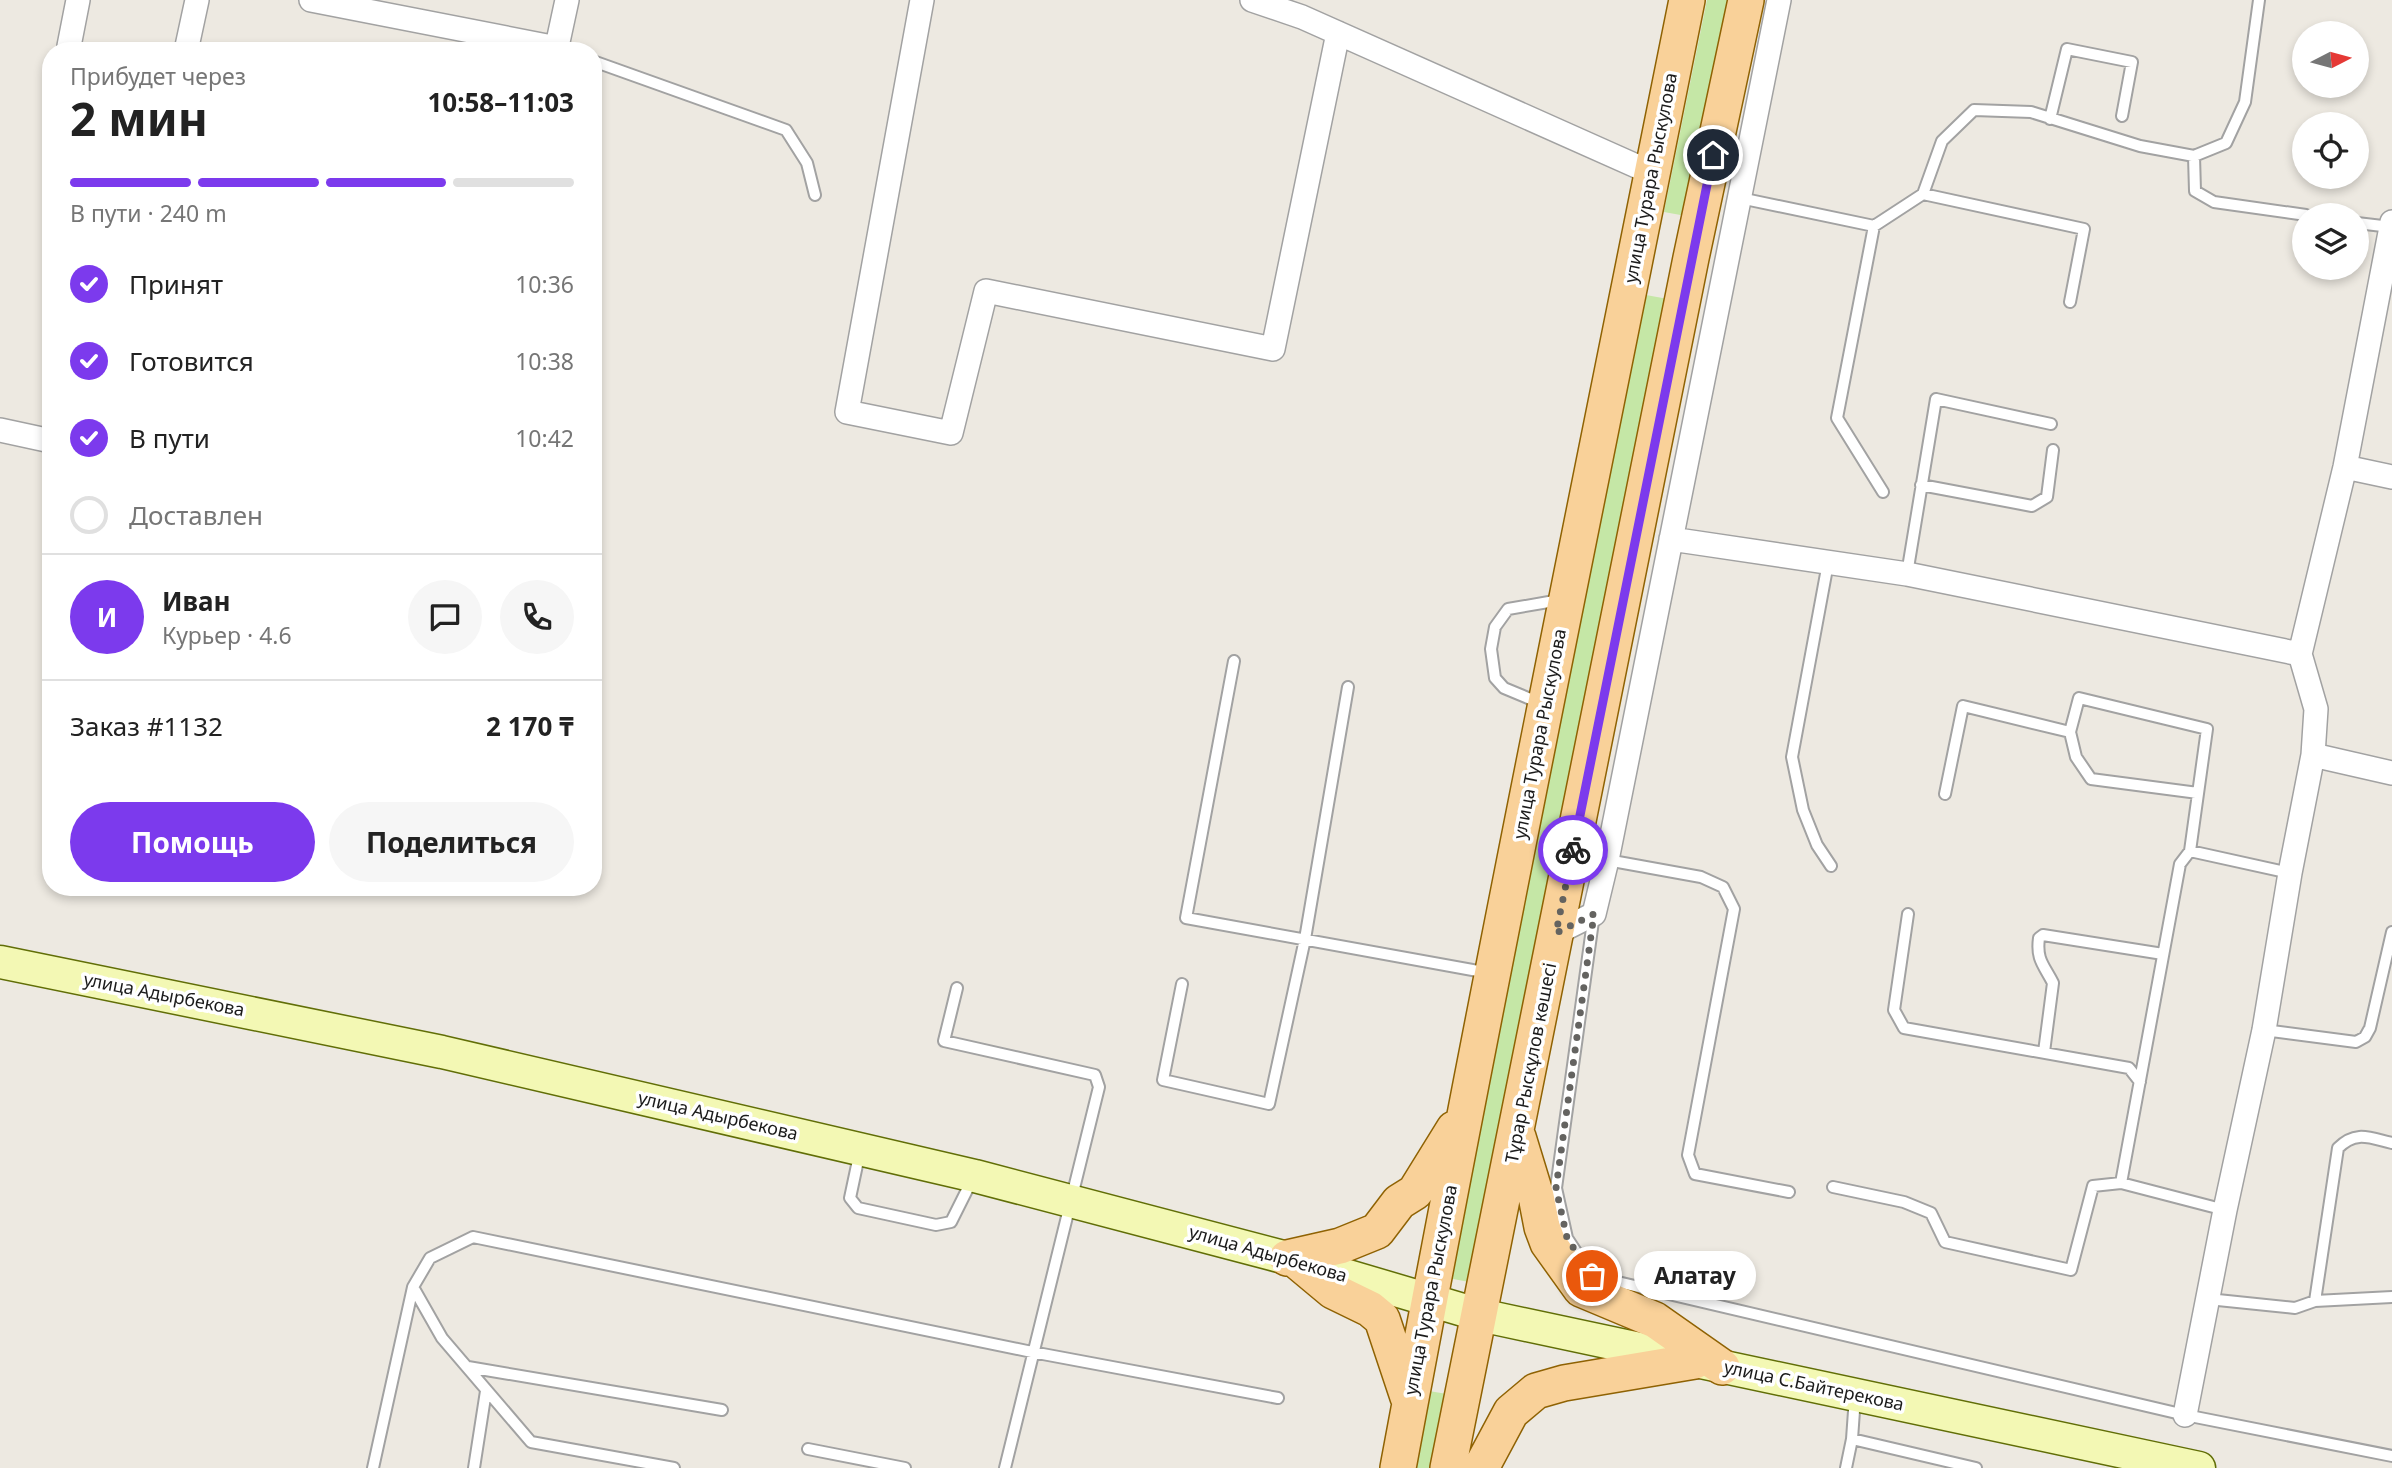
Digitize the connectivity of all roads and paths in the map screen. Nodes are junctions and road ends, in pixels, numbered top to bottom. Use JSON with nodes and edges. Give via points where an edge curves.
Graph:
{"nodes":[{"id":1,"x":78,"y":0,"type":"edge"},
{"id":2,"x":197,"y":0,"type":"edge"},
{"id":3,"x":311,"y":0,"type":"edge"},
{"id":4,"x":566,"y":0,"type":"edge"},
{"id":5,"x":922,"y":0,"type":"edge"},
{"id":6,"x":1252,"y":0,"type":"edge"},
{"id":7,"x":1687,"y":0,"type":"edge"},
{"id":8,"x":1746,"y":0,"type":"edge"},
{"id":9,"x":1779,"y":0,"type":"edge"},
{"id":10,"x":2259,"y":0,"type":"edge"},
{"id":11,"x":1338,"y":33,"type":"junction"},
{"id":12,"x":70,"y":42,"type":"edge"},
{"id":13,"x":188,"y":42,"type":"edge"},
{"id":14,"x":519,"y":42,"type":"edge"},
{"id":15,"x":560,"y":42,"type":"edge"},
{"id":16,"x":602,"y":64,"type":"edge"},
{"id":17,"x":2122,"y":116,"type":"dead end"},
{"id":18,"x":2050,"y":118,"type":"junction"},
{"id":19,"x":2194,"y":156,"type":"junction"},
{"id":20,"x":1652,"y":173,"type":"junction"},
{"id":21,"x":1923,"y":194,"type":"junction"},
{"id":22,"x":815,"y":195,"type":"dead end"},
{"id":23,"x":1740,"y":198,"type":"junction"},
{"id":24,"x":2292,"y":213,"type":"edge"},
{"id":25,"x":2369,"y":224,"type":"edge"},
{"id":26,"x":2392,"y":225,"type":"edge"},
{"id":27,"x":1874,"y":226,"type":"junction"},
{"id":28,"x":1637,"y":248,"type":"junction"},
{"id":29,"x":1691,"y":258,"type":"junction"},
{"id":30,"x":2070,"y":302,"type":"dead end"},
{"id":31,"x":2051,"y":424,"type":"dead end"},
{"id":32,"x":0,"y":430,"type":"edge"},
{"id":33,"x":42,"y":439,"type":"edge"},
{"id":34,"x":2053,"y":450,"type":"dead end"},
{"id":35,"x":2345,"y":467,"type":"junction"},
{"id":36,"x":2392,"y":477,"type":"edge"},
{"id":37,"x":1921,"y":485,"type":"junction"},
{"id":38,"x":1883,"y":492,"type":"dead end"},
{"id":39,"x":1671,"y":539,"type":"junction"},
{"id":40,"x":1828,"y":563,"type":"junction"},
{"id":41,"x":1907,"y":574,"type":"junction"},
{"id":42,"x":1567,"y":600,"type":"junction"},
{"id":43,"x":2300,"y":654,"type":"junction"},
{"id":44,"x":1234,"y":661,"type":"dead end"},
{"id":45,"x":1348,"y":687,"type":"dead end"},
{"id":46,"x":1545,"y":706,"type":"junction"},
{"id":47,"x":2070,"y":732,"type":"junction"},
{"id":48,"x":2313,"y":755,"type":"junction"},
{"id":49,"x":2392,"y":773,"type":"edge"},
{"id":50,"x":2198,"y":793,"type":"junction"},
{"id":51,"x":1945,"y":794,"type":"dead end"},
{"id":52,"x":2190,"y":851,"type":"junction"},
{"id":53,"x":1607,"y":860,"type":"junction"},
{"id":54,"x":1830,"y":866,"type":"dead end"},
{"id":55,"x":2290,"y":873,"type":"junction"},
{"id":56,"x":1594,"y":914,"type":"junction"},
{"id":57,"x":1908,"y":914,"type":"dead end"},
{"id":58,"x":2392,"y":932,"type":"edge"},
{"id":59,"x":1556,"y":933,"type":"junction"},
{"id":60,"x":1305,"y":939,"type":"junction"},
{"id":61,"x":2163,"y":954,"type":"junction"},
{"id":62,"x":0,"y":962,"type":"edge"},
{"id":63,"x":1492,"y":974,"type":"junction"},
{"id":64,"x":1182,"y":984,"type":"dead end"},
{"id":65,"x":957,"y":988,"type":"dead end"},
{"id":66,"x":2264,"y":1030,"type":"junction"},
{"id":67,"x":2043,"y":1052,"type":"junction"},
{"id":68,"x":2140,"y":1082,"type":"junction"},
{"id":69,"x":1466,"y":1108,"type":"junction"},
{"id":70,"x":1517,"y":1133,"type":"junction"},
{"id":71,"x":2392,"y":1143,"type":"edge"},
{"id":72,"x":860,"y":1150,"type":"junction"},
{"id":73,"x":975,"y":1176,"type":"junction"},
{"id":74,"x":2121,"y":1183,"type":"junction"},
{"id":75,"x":1833,"y":1187,"type":"dead end"},
{"id":76,"x":1789,"y":1192,"type":"dead end"},
{"id":77,"x":1072,"y":1200,"type":"junction"},
{"id":78,"x":2225,"y":1210,"type":"junction"},
{"id":79,"x":1292,"y":1259,"type":"junction"},
{"id":80,"x":414,"y":1287,"type":"junction"},
{"id":81,"x":2392,"y":1297,"type":"edge"},
{"id":82,"x":2208,"y":1299,"type":"junction"},
{"id":83,"x":2315,"y":1301,"type":"junction"},
{"id":84,"x":1429,"y":1302,"type":"junction"},
{"id":85,"x":1480,"y":1315,"type":"junction"},
{"id":86,"x":1032,"y":1352,"type":"junction"},
{"id":87,"x":1708,"y":1364,"type":"junction"},
{"id":88,"x":468,"y":1367,"type":"junction"},
{"id":89,"x":486,"y":1391,"type":"junction"},
{"id":90,"x":1855,"y":1395,"type":"junction"},
{"id":91,"x":1278,"y":1398,"type":"dead end"},
{"id":92,"x":1410,"y":1403,"type":"junction"},
{"id":93,"x":722,"y":1410,"type":"dead end"},
{"id":94,"x":2185,"y":1415,"type":"junction"},
{"id":95,"x":1852,"y":1439,"type":"junction"},
{"id":96,"x":808,"y":1449,"type":"dead end"},
{"id":97,"x":2392,"y":1456,"type":"edge"},
{"id":98,"x":373,"y":1468,"type":"edge"},
{"id":99,"x":474,"y":1468,"type":"edge"},
{"id":100,"x":674,"y":1468,"type":"edge"},
{"id":101,"x":905,"y":1468,"type":"edge"},
{"id":102,"x":1005,"y":1468,"type":"edge"},
{"id":103,"x":1398,"y":1468,"type":"edge"},
{"id":104,"x":1448,"y":1468,"type":"edge"},
{"id":105,"x":1481,"y":1468,"type":"edge"},
{"id":106,"x":1846,"y":1468,"type":"edge"},
{"id":107,"x":1976,"y":1468,"type":"edge"},
{"id":108,"x":2199,"y":1468,"type":"edge"}],
"edges":[{"from":1,"to":12,"type":"street"},
{"from":2,"to":13,"type":"street"},
{"from":3,"to":14,"type":"street"},
{"from":4,"to":15,"type":"street"},
{"from":5,"to":11,"type":"street","via":[[847,412],[951,433],[986,291],[1273,349]]},
{"from":6,"to":11,"type":"street"},
{"from":7,"to":20,"type":"main road","name":"улица Турара Рыскулова"},
{"from":8,"to":29,"type":"main road","name":"Тұрар Рыскұлов көшесі"},
{"from":9,"to":23,"type":"street"},
{"from":10,"to":19,"type":"lane","via":[[2245,102],[2226,144]]},
{"from":11,"to":20,"type":"street"},
{"from":16,"to":22,"type":"lane","via":[[786,130],[807,163]]},
{"from":17,"to":18,"type":"lane","via":[[2132,62],[2067,49]]},
{"from":18,"to":19,"type":"lane","via":[[2140,146]]},
{"from":18,"to":21,"type":"lane","via":[[2031,112],[1974,110],[1942,141]]},
{"from":19,"to":24,"type":"lane","via":[[2195,191],[2214,202]]},
{"from":20,"to":28,"type":"main road","name":"улица Турара Рыскулова"},
{"from":21,"to":27,"type":"lane"},
{"from":21,"to":30,"type":"lane","via":[[2084,229]]},
{"from":23,"to":27,"type":"lane"},
{"from":23,"to":39,"type":"street"},
{"from":25,"to":26,"type":"lane"},
{"from":26,"to":35,"type":"street"},
{"from":27,"to":38,"type":"lane","via":[[1838,418]]},
{"from":28,"to":29,"type":"main road"},
{"from":28,"to":42,"type":"main road","name":"улица Турара Рыскулова"},
{"from":29,"to":59,"type":"main road","name":"Тұрар Рыскұлов көшесі"},
{"from":31,"to":37,"type":"lane","via":[[1936,399]]},
{"from":32,"to":33,"type":"street"},
{"from":34,"to":37,"type":"lane","via":[[2047,497],[2032,506]]},
{"from":35,"to":36,"type":"street"},
{"from":35,"to":43,"type":"street"},
{"from":37,"to":41,"type":"lane"},
{"from":39,"to":40,"type":"street"},
{"from":39,"to":53,"type":"street"},
{"from":40,"to":41,"type":"street"},
{"from":40,"to":54,"type":"lane","via":[[1792,757],[1803,810]]},
{"from":41,"to":43,"type":"street"},
{"from":42,"to":46,"type":"main road","name":"улица Турара Рыскулова"},
{"from":42,"to":46,"type":"lane","via":[[1508,609],[1495,627],[1491,649],[1495,678],[1503,688]]},
{"from":43,"to":48,"type":"street","via":[[2316,709]]},
{"from":44,"to":60,"type":"lane","via":[[1186,918]]},
{"from":45,"to":60,"type":"lane"},
{"from":46,"to":63,"type":"main road","name":"улица Турара Рыскулова"},
{"from":47,"to":50,"type":"lane","via":[[2076,757],[2091,779]]},
{"from":47,"to":50,"type":"lane","via":[[2079,698],[2207,729]]},
{"from":47,"to":51,"type":"lane","via":[[1963,705]]},
{"from":48,"to":49,"type":"street"},
{"from":48,"to":55,"type":"street"},
{"from":50,"to":52,"type":"lane"},
{"from":52,"to":55,"type":"lane"},
{"from":52,"to":61,"type":"lane","via":[[2180,864]]},
{"from":53,"to":56,"type":"street"},
{"from":53,"to":76,"type":"lane","via":[[1701,877],[1723,887],[1734,909],[1688,1155],[1695,1174]]},
{"from":55,"to":66,"type":"street"},
{"from":56,"to":59,"type":"street"},
{"from":56,"to":94,"type":"lane","via":[[1556,1188],[1567,1238],[1592,1276]]},
{"from":57,"to":67,"type":"lane","via":[[1894,1010],[1904,1028]]},
{"from":58,"to":66,"type":"lane","via":[[2365,1037],[2356,1042]]},
{"from":59,"to":70,"type":"main road","name":"Тұрар Рыскұлов көшесі"},
{"from":60,"to":63,"type":"lane"},
{"from":60,"to":64,"type":"lane","via":[[1269,1104],[1163,1080]]},
{"from":61,"to":67,"type":"lane","via":[[2039,937],[2037,950],[2053,983]]},
{"from":61,"to":68,"type":"lane"},
{"from":62,"to":72,"type":"main road","name":"улица Адырбекова","via":[[442,1052]]},
{"from":63,"to":69,"type":"main road","name":"улица Турара Рыскулова"},
{"from":65,"to":77,"type":"lane","via":[[944,1041],[1095,1075],[1099,1087]]},
{"from":66,"to":78,"type":"street"},
{"from":67,"to":68,"type":"lane","via":[[2129,1068]]},
{"from":68,"to":74,"type":"lane"},
{"from":69,"to":79,"type":"main road","via":[[1415,1192],[1399,1202],[1377,1231]]},
{"from":69,"to":84,"type":"main road","name":"улица Турара Рыскулова"},
{"from":70,"to":85,"type":"main road","name":"Тұрар Рыскұлов көшесі"},
{"from":70,"to":87,"type":"main road","via":[[1548,1243],[1581,1289],[1655,1320]]},
{"from":71,"to":83,"type":"lane","via":[[2359,1136],[2338,1148]]},
{"from":72,"to":73,"type":"main road","name":"улица Адырбекова"},
{"from":72,"to":73,"type":"lane","via":[[850,1198],[859,1208],[936,1225],[951,1222]]},
{"from":73,"to":77,"type":"main road","name":"улица Адырбекова"},
{"from":74,"to":75,"type":"lane","via":[[2093,1186],[2071,1270],[1945,1242],[1931,1213],[1904,1202]]},
{"from":74,"to":78,"type":"lane"},
{"from":77,"to":79,"type":"main road","name":"улица Адырбекова"},
{"from":77,"to":86,"type":"lane"},
{"from":78,"to":82,"type":"street"},
{"from":79,"to":84,"type":"main road","name":"улица Адырбекова"},
{"from":79,"to":92,"type":"main road","via":[[1333,1291],[1382,1319]]},
{"from":80,"to":86,"type":"lane","via":[[430,1258],[473,1237]]},
{"from":80,"to":88,"type":"lane","via":[[442,1338]]},
{"from":80,"to":98,"type":"lane"},
{"from":81,"to":83,"type":"lane"},
{"from":82,"to":83,"type":"lane","via":[[2295,1308]]},
{"from":82,"to":94,"type":"street"},
{"from":84,"to":85,"type":"main road","name":"улица С.Байтерекова"},
{"from":84,"to":92,"type":"main road","name":"улица Турара Рыскулова"},
{"from":85,"to":87,"type":"main road","name":"улица С.Байтерекова"},
{"from":85,"to":104,"type":"main road","name":"Тұрар Рыскұлов көшесі"},
{"from":86,"to":91,"type":"lane"},
{"from":86,"to":102,"type":"lane"},
{"from":87,"to":90,"type":"main road","name":"улица С.Байтерекова"},
{"from":87,"to":105,"type":"main road","via":[[1564,1383],[1536,1391],[1511,1412]]},
{"from":88,"to":89,"type":"lane"},
{"from":88,"to":93,"type":"lane"},
{"from":89,"to":99,"type":"lane"},
{"from":89,"to":100,"type":"lane","via":[[531,1442]]},
{"from":90,"to":95,"type":"lane"},
{"from":90,"to":108,"type":"main road","name":"улица С.Байтерекова"},
{"from":92,"to":103,"type":"main road","name":"улица Турара Рыскулова"},
{"from":94,"to":97,"type":"lane"},
{"from":95,"to":106,"type":"lane"},
{"from":95,"to":107,"type":"lane"},
{"from":96,"to":101,"type":"lane"}]}
